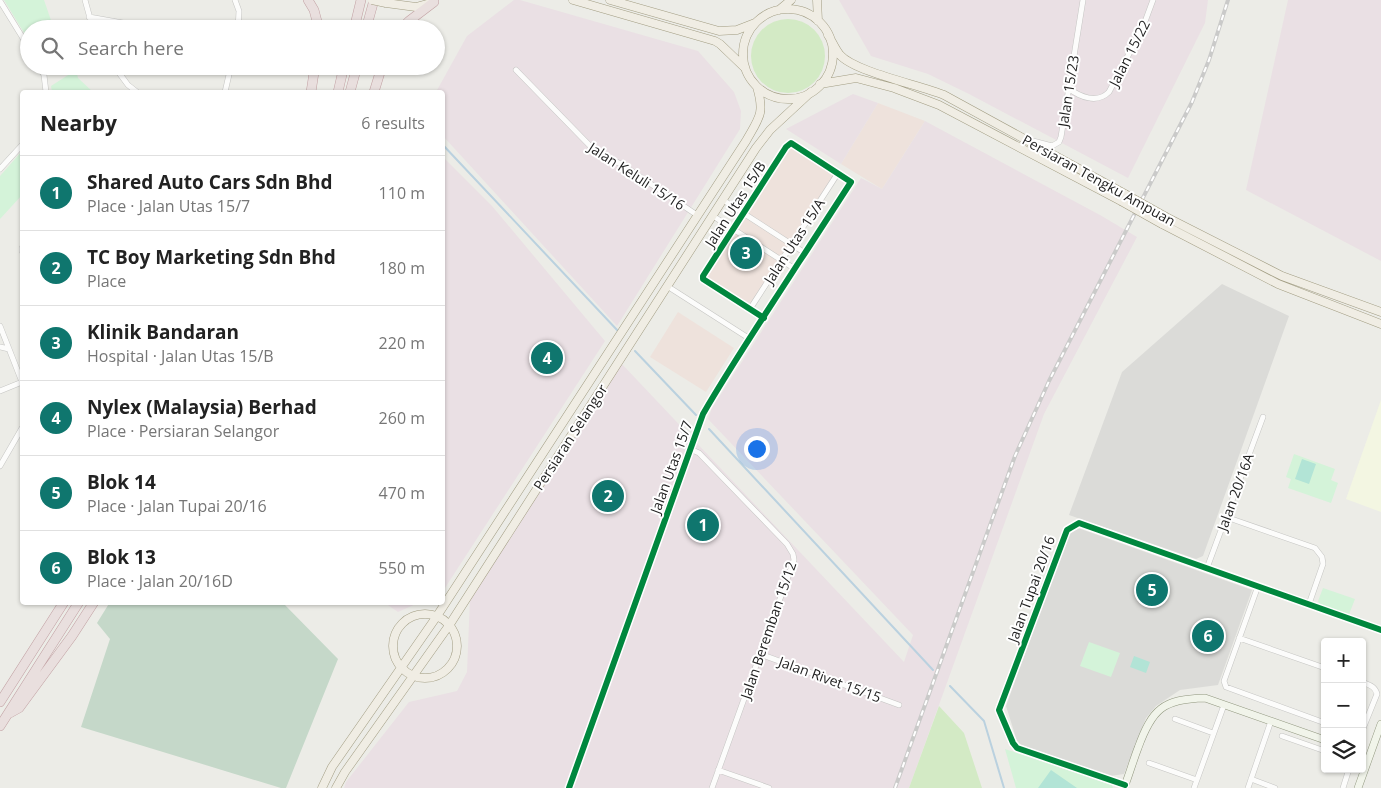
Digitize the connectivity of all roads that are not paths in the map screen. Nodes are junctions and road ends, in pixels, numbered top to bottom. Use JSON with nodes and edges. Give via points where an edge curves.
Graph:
{"nodes":[{"id":1,"x":85,"y":0,"type":"edge"},
{"id":2,"x":235,"y":0,"type":"edge"},
{"id":3,"x":308,"y":0,"type":"edge"},
{"id":4,"x":361,"y":0,"type":"edge"},
{"id":5,"x":373,"y":0,"type":"edge"},
{"id":6,"x":573,"y":0,"type":"edge"},
{"id":7,"x":610,"y":0,"type":"edge"},
{"id":8,"x":790,"y":0,"type":"edge"},
{"id":9,"x":817,"y":0,"type":"edge"},
{"id":10,"x":1083,"y":0,"type":"edge"},
{"id":11,"x":1153,"y":0,"type":"edge"},
{"id":12,"x":0,"y":1,"type":"edge"},
{"id":13,"x":435,"y":1,"type":"edge"},
{"id":14,"x":778,"y":10,"type":"junction"},
{"id":15,"x":89,"y":17,"type":"junction"},
{"id":16,"x":90,"y":20,"type":"edge"},
{"id":17,"x":106,"y":20,"type":"edge"},
{"id":18,"x":238,"y":20,"type":"edge"},
{"id":19,"x":317,"y":20,"type":"edge"},
{"id":20,"x":356,"y":20,"type":"edge"},
{"id":21,"x":368,"y":20,"type":"edge"},
{"id":22,"x":410,"y":20,"type":"edge"},
{"id":23,"x":818,"y":21,"type":"junction"},
{"id":24,"x":755,"y":23,"type":"junction"},
{"id":25,"x":20,"y":33,"type":"edge"},
{"id":26,"x":828,"y":35,"type":"junction"},
{"id":27,"x":744,"y":67,"type":"junction"},
{"id":28,"x":516,"y":70,"type":"dead end"},
{"id":29,"x":44,"y":75,"type":"edge"},
{"id":30,"x":121,"y":75,"type":"edge"},
{"id":31,"x":229,"y":75,"type":"edge"},
{"id":32,"x":314,"y":75,"type":"edge"},
{"id":33,"x":342,"y":75,"type":"edge"},
{"id":34,"x":355,"y":75,"type":"edge"},
{"id":35,"x":379,"y":75,"type":"edge"},
{"id":36,"x":820,"y":84,"type":"junction"},
{"id":37,"x":757,"y":87,"type":"junction"},
{"id":38,"x":1068,"y":88,"type":"junction"},
{"id":39,"x":46,"y":90,"type":"edge"},
{"id":40,"x":134,"y":90,"type":"edge"},
{"id":41,"x":225,"y":90,"type":"edge"},
{"id":42,"x":311,"y":90,"type":"edge"},
{"id":43,"x":338,"y":90,"type":"edge"},
{"id":44,"x":351,"y":90,"type":"edge"},
{"id":45,"x":375,"y":90,"type":"edge"},
{"id":46,"x":811,"y":92,"type":"junction"},
{"id":47,"x":1021,"y":137,"type":"junction"},
{"id":48,"x":20,"y":147,"type":"edge"},
{"id":49,"x":0,"y":169,"type":"edge"},
{"id":50,"x":838,"y":174,"type":"junction"},
{"id":51,"x":851,"y":182,"type":"joint"},
{"id":52,"x":723,"y":200,"type":"junction"},
{"id":53,"x":744,"y":214,"type":"junction"},
{"id":54,"x":697,"y":216,"type":"junction"},
{"id":55,"x":712,"y":216,"type":"junction"},
{"id":56,"x":1164,"y":220,"type":"junction"},
{"id":57,"x":733,"y":229,"type":"junction"},
{"id":58,"x":792,"y":245,"type":"junction"},
{"id":59,"x":805,"y":253,"type":"junction"},
{"id":60,"x":782,"y":261,"type":"junction"},
{"id":61,"x":795,"y":269,"type":"junction"},
{"id":62,"x":667,"y":286,"type":"junction"},
{"id":63,"x":750,"y":309,"type":"junction"},
{"id":64,"x":1381,"y":312,"type":"edge"},
{"id":65,"x":764,"y":318,"type":"junction"},
{"id":66,"x":1381,"y":324,"type":"edge"},
{"id":67,"x":0,"y":326,"type":"edge"},
{"id":68,"x":750,"y":339,"type":"junction"},
{"id":69,"x":0,"y":347,"type":"edge"},
{"id":70,"x":9,"y":349,"type":"junction"},
{"id":71,"x":20,"y":377,"type":"edge"},
{"id":72,"x":20,"y":383,"type":"edge"},
{"id":73,"x":0,"y":391,"type":"edge"},
{"id":74,"x":1263,"y":416,"type":"dead end"},
{"id":75,"x":20,"y":431,"type":"edge"},
{"id":76,"x":690,"y":449,"type":"junction"},
{"id":77,"x":0,"y":466,"type":"edge"},
{"id":78,"x":1226,"y":517,"type":"junction"},
{"id":79,"x":1207,"y":568,"type":"junction"},
{"id":80,"x":1258,"y":586,"type":"junction"},
{"id":81,"x":445,"y":604,"type":"edge"},
{"id":82,"x":1309,"y":604,"type":"junction"},
{"id":83,"x":62,"y":605,"type":"edge"},
{"id":84,"x":77,"y":605,"type":"edge"},
{"id":85,"x":92,"y":605,"type":"edge"},
{"id":86,"x":444,"y":605,"type":"edge"},
{"id":87,"x":437,"y":616,"type":"junction"},
{"id":88,"x":450,"y":624,"type":"junction"},
{"id":89,"x":1381,"y":630,"type":"edge"},
{"id":90,"x":1239,"y":638,"type":"junction"},
{"id":91,"x":760,"y":654,"type":"junction"},
{"id":92,"x":1321,"y":667,"type":"edge"},
{"id":93,"x":401,"y":668,"type":"junction"},
{"id":94,"x":414,"y":676,"type":"junction"},
{"id":95,"x":1364,"y":683,"type":"edge"},
{"id":96,"x":0,"y":702,"type":"edge"},
{"id":97,"x":899,"y":705,"type":"dead end"},
{"id":98,"x":1224,"y":705,"type":"junction"},
{"id":99,"x":8,"y":714,"type":"junction"},
{"id":100,"x":1175,"y":719,"type":"dead end"},
{"id":101,"x":1271,"y":721,"type":"junction"},
{"id":102,"x":1321,"y":722,"type":"edge"},
{"id":103,"x":1381,"y":724,"type":"edge"},
{"id":104,"x":0,"y":726,"type":"edge"},
{"id":105,"x":1363,"y":728,"type":"edge"},
{"id":106,"x":1213,"y":733,"type":"junction"},
{"id":107,"x":1282,"y":736,"type":"dead end"},
{"id":108,"x":1321,"y":739,"type":"edge"},
{"id":109,"x":1321,"y":750,"type":"edge"},
{"id":110,"x":1366,"y":755,"type":"edge"},
{"id":111,"x":1149,"y":762,"type":"dead end"},
{"id":112,"x":718,"y":770,"type":"junction"},
{"id":113,"x":1348,"y":773,"type":"edge"},
{"id":114,"x":1362,"y":773,"type":"edge"},
{"id":115,"x":1251,"y":779,"type":"junction"},
{"id":116,"x":1197,"y":780,"type":"junction"},
{"id":117,"x":1124,"y":787,"type":"edge"},
{"id":118,"x":322,"y":788,"type":"edge"},
{"id":119,"x":336,"y":788,"type":"edge"},
{"id":120,"x":569,"y":788,"type":"edge"},
{"id":121,"x":712,"y":788,"type":"edge"},
{"id":122,"x":769,"y":788,"type":"edge"},
{"id":123,"x":1194,"y":788,"type":"edge"},
{"id":124,"x":1248,"y":788,"type":"edge"},
{"id":125,"x":1275,"y":788,"type":"edge"},
{"id":126,"x":1343,"y":788,"type":"edge"},
{"id":127,"x":1358,"y":788,"type":"edge"}],
"edges":[{"from":1,"to":15,"type":"street"},
{"from":2,"to":18,"type":"street"},
{"from":3,"to":19,"type":"highway"},
{"from":4,"to":20,"type":"highway"},
{"from":5,"to":13,"type":"main road","bridge":true,"via":[[416,7]]},
{"from":5,"to":21,"type":"highway"},
{"from":6,"to":27,"type":"main road","via":[[715,41]]},
{"from":7,"to":24,"type":"main road","via":[[719,31],[737,30]]},
{"from":8,"to":14,"type":"main road"},
{"from":9,"to":23,"type":"main road"},
{"from":10,"to":38,"type":"street","name":"Jalan 15/23"},
{"from":11,"to":38,"type":"street","name":"Jalan 15/22","via":[[1143,27],[1109,92],[1093,99],[1075,94]]},
{"from":12,"to":25,"type":"street"},
{"from":13,"to":22,"type":"highway"},
{"from":14,"to":23,"type":"main road","via":[[793,9]]},
{"from":14,"to":24,"type":"main road"},
{"from":15,"to":16,"type":"street"},
{"from":15,"to":17,"type":"street"},
{"from":23,"to":26,"type":"main road"},
{"from":24,"to":27,"type":"main road","via":[[746,36]]},
{"from":26,"to":36,"type":"main road","via":[[832,61],[827,76]]},
{"from":26,"to":47,"type":"main road","name":"Persiaran Tengku Ampuan","via":[[841,55],[855,65],[944,95]]},
{"from":27,"to":37,"type":"main road"},
{"from":28,"to":54,"type":"street","name":"Jalan Keluli 15/16","via":[[597,153],[621,164]]},
{"from":29,"to":39,"type":"street"},
{"from":30,"to":40,"type":"street"},
{"from":31,"to":41,"type":"street"},
{"from":32,"to":42,"type":"highway"},
{"from":33,"to":43,"type":"highway"},
{"from":34,"to":44,"type":"highway"},
{"from":35,"to":45,"type":"highway"},
{"from":36,"to":46,"type":"main road"},
{"from":36,"to":56,"type":"main road","name":"Persiaran Tengku Ampuan","bridge":true,"via":[[856,78],[923,98]]},
{"from":37,"to":46,"type":"main road","via":[[767,94],[783,98],[801,97]]},
{"from":37,"to":54,"type":"main road","name":"Persiaran Selangor","via":[[762,103],[760,117]]},
{"from":38,"to":47,"type":"street","name":"Jalan 15/23","via":[[1059,142],[1052,146]]},
{"from":46,"to":52,"type":"main road","name":"Persiaran Selangor","via":[[770,130]]},
{"from":47,"to":56,"type":"main road","name":"Persiaran Tengku Ampuan","bridge":true,"via":[[1125,194]]},
{"from":48,"to":49,"type":"street"},
{"from":50,"to":51,"type":"street","name":"Jalan Utas 15/B"},
{"from":50,"to":53,"type":"street","name":"Jalan Utas 15/B","via":[[791,143]]},
{"from":50,"to":58,"type":"street","name":"Jalan Utas 15/A"},
{"from":51,"to":59,"type":"street","name":"Jalan Utas 15/7"},
{"from":52,"to":53,"type":"street"},
{"from":52,"to":55,"type":"main road","name":"Persiaran Selangor"},
{"from":53,"to":57,"type":"street","name":"Jalan Utas 15/B"},
{"from":53,"to":58,"type":"street"},
{"from":54,"to":81,"type":"main road","name":"Persiaran Selangor"},
{"from":55,"to":57,"type":"street"},
{"from":55,"to":62,"type":"main road","name":"Persiaran Selangor"},
{"from":56,"to":64,"type":"main road","name":"Persiaran Tengku Ampuan","via":[[1282,276]]},
{"from":56,"to":66,"type":"main road","name":"Persiaran Tengku Ampuan","via":[[1278,284]]},
{"from":57,"to":60,"type":"street"},
{"from":57,"to":63,"type":"street","name":"Jalan Utas 15/B","via":[[703,278]]},
{"from":58,"to":59,"type":"street"},
{"from":58,"to":60,"type":"street","name":"Jalan Utas 15/A"},
{"from":59,"to":61,"type":"street","name":"Jalan Utas 15/7"},
{"from":60,"to":61,"type":"street"},
{"from":60,"to":63,"type":"street","name":"Jalan Utas 15/A"},
{"from":61,"to":65,"type":"street","name":"Jalan Utas 15/7"},
{"from":62,"to":68,"type":"street"},
{"from":62,"to":88,"type":"main road","name":"Persiaran Selangor"},
{"from":63,"to":65,"type":"street","name":"Jalan Utas 15/B"},
{"from":65,"to":68,"type":"street","name":"Jalan Utas 15/7"},
{"from":67,"to":70,"type":"street"},
{"from":68,"to":76,"type":"street","name":"Jalan Utas 15/7","via":[[703,414]]},
{"from":69,"to":70,"type":"street"},
{"from":70,"to":71,"type":"street"},
{"from":72,"to":73,"type":"street"},
{"from":74,"to":78,"type":"street","name":"Jalan 20/16A"},
{"from":75,"to":77,"type":"street"},
{"from":76,"to":91,"type":"street","name":"Jalan Beremban 15/12","via":[[699,453],[793,554],[794,560]]},
{"from":76,"to":120,"type":"street","name":"Jalan Utas 15/7"},
{"from":78,"to":79,"type":"street","name":"Jalan 20/16A"},
{"from":78,"to":82,"type":"street","via":[[1319,552],[1323,564]]},
{"from":79,"to":80,"type":"street","name":"Jalan Tupai 20/16"},
{"from":79,"to":117,"type":"street","name":"Jalan Tupai 20/16","via":[[1079,524],[1065,532],[999,710],[1017,748]]},
{"from":80,"to":82,"type":"street","name":"Jalan Tupai 20/16"},
{"from":80,"to":90,"type":"street"},
{"from":82,"to":89,"type":"street","name":"Jalan Tupai 20/16"},
{"from":83,"to":96,"type":"highway"},
{"from":84,"to":99,"type":"highway"},
{"from":85,"to":99,"type":"highway","via":[[19,708]]},
{"from":86,"to":87,"type":"main road","name":"Persiaran Selangor"},
{"from":87,"to":88,"type":"main road"},
{"from":87,"to":93,"type":"main road","name":"Persiaran Selangor"},
{"from":87,"to":93,"type":"main road","via":[[415,615],[398,629],[393,649]]},
{"from":88,"to":94,"type":"main road","name":"Persiaran Selangor"},
{"from":88,"to":94,"type":"main road","via":[[458,644],[452,665],[435,677],[424,679]]},
{"from":90,"to":92,"type":"street"},
{"from":90,"to":102,"type":"street","via":[[1224,681],[1226,687]]},
{"from":91,"to":97,"type":"street","name":"Jalan Rivet 15/15"},
{"from":91,"to":112,"type":"street","name":"Jalan Beremban 15/12"},
{"from":93,"to":94,"type":"main road"},
{"from":93,"to":118,"type":"main road","name":"Persiaran Selangor","via":[[332,767]]},
{"from":94,"to":119,"type":"main road","name":"Persiaran Selangor"},
{"from":95,"to":105,"type":"street","via":[[1377,694]]},
{"from":98,"to":101,"type":"street"},
{"from":98,"to":106,"type":"street"},
{"from":98,"to":117,"type":"street","via":[[1205,698],[1188,698],[1158,710],[1147,724]]},
{"from":99,"to":104,"type":"highway"},
{"from":100,"to":106,"type":"street"},
{"from":101,"to":108,"type":"street"},
{"from":101,"to":115,"type":"street"},
{"from":103,"to":110,"type":"street"},
{"from":106,"to":116,"type":"street"},
{"from":107,"to":109,"type":"street"},
{"from":111,"to":116,"type":"street"},
{"from":112,"to":121,"type":"street","name":"Jalan Beremban 15/12"},
{"from":112,"to":122,"type":"street"},
{"from":113,"to":126,"type":"street"},
{"from":114,"to":127,"type":"street"},
{"from":115,"to":124,"type":"street"},
{"from":115,"to":125,"type":"street"},
{"from":116,"to":123,"type":"street"}]}
